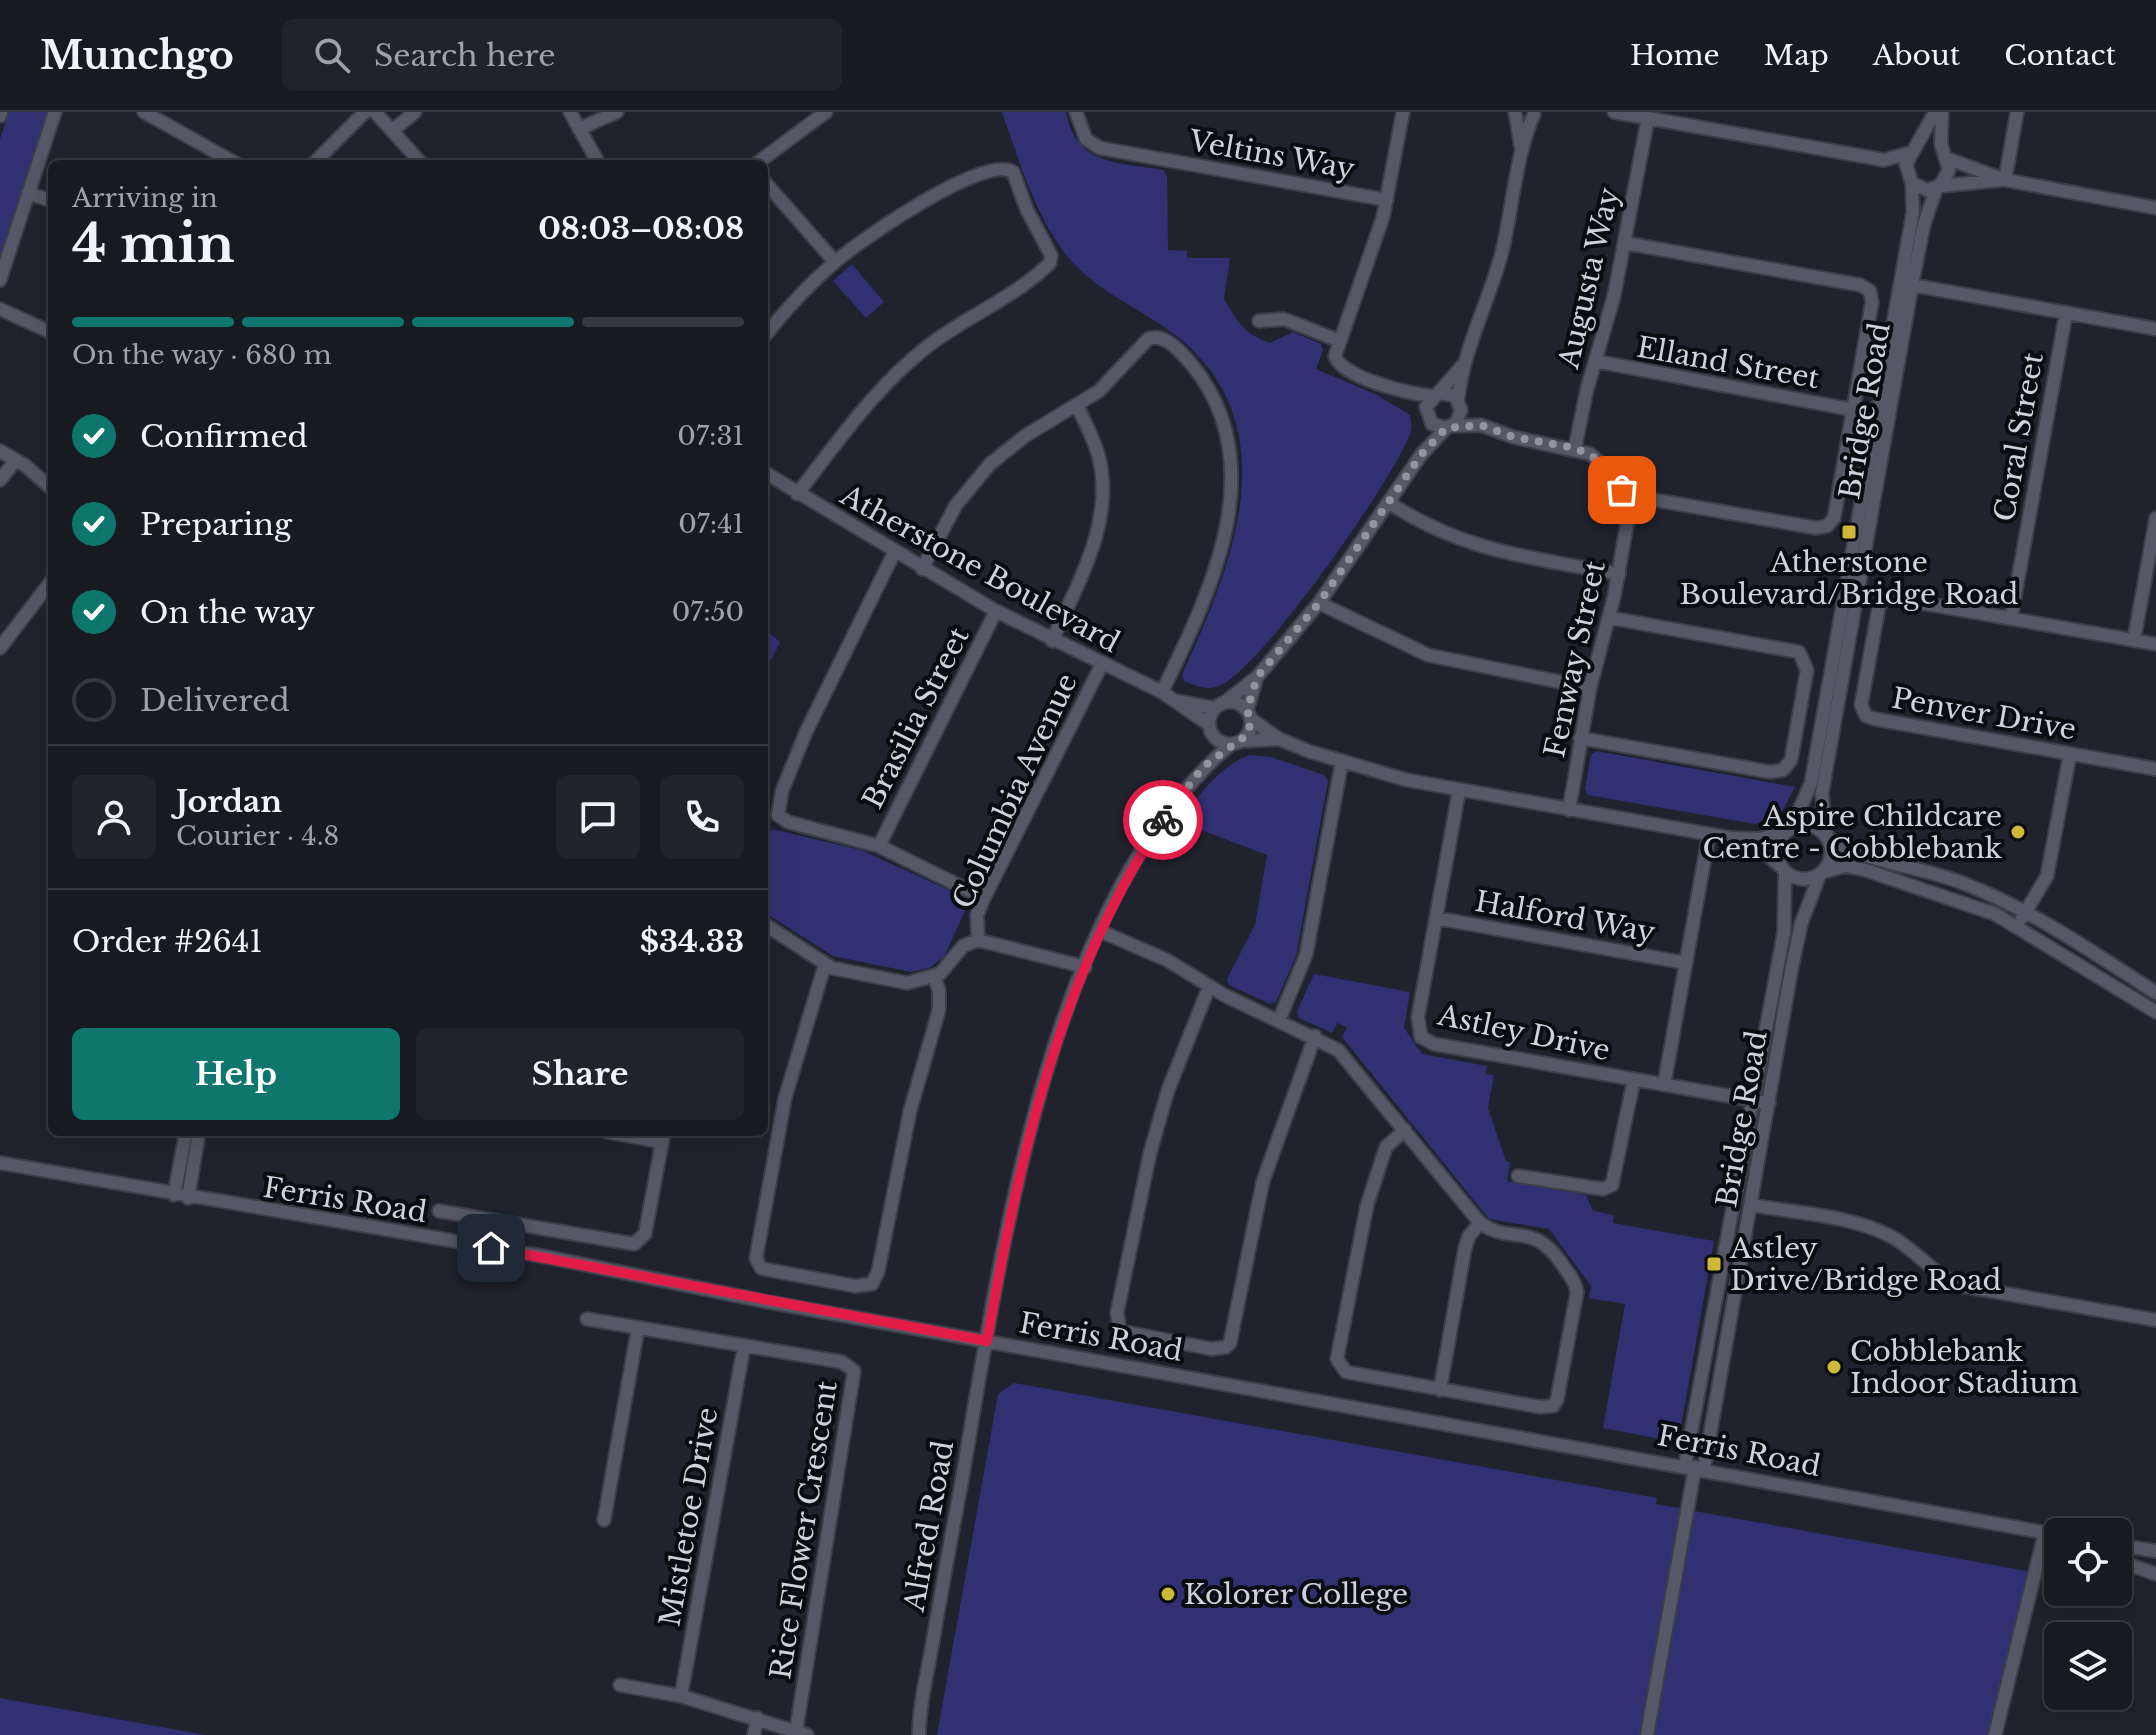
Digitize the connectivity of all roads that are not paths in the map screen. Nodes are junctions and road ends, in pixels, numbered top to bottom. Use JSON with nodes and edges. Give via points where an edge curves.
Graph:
{"nodes":[{"id":1,"x":55,"y":112,"type":"edge"},
{"id":2,"x":144,"y":112,"type":"edge"},
{"id":3,"x":365,"y":112,"type":"edge"},
{"id":4,"x":375,"y":112,"type":"edge"},
{"id":5,"x":415,"y":112,"type":"edge"},
{"id":6,"x":570,"y":112,"type":"edge"},
{"id":7,"x":617,"y":112,"type":"edge"},
{"id":8,"x":826,"y":112,"type":"edge"},
{"id":9,"x":1076,"y":112,"type":"edge"},
{"id":10,"x":1403,"y":112,"type":"edge"},
{"id":11,"x":1516,"y":112,"type":"edge"},
{"id":12,"x":1614,"y":112,"type":"edge"},
{"id":13,"x":1935,"y":112,"type":"edge"},
{"id":14,"x":1942,"y":112,"type":"edge"},
{"id":15,"x":2017,"y":112,"type":"edge"},
{"id":16,"x":1535,"y":113,"type":"edge"},
{"id":17,"x":1648,"y":118,"type":"junction"},
{"id":18,"x":579,"y":129,"type":"junction"},
{"id":19,"x":392,"y":131,"type":"junction"},
{"id":20,"x":1522,"y":150,"type":"junction"},
{"id":21,"x":1915,"y":151,"type":"junction"},
{"id":22,"x":1945,"y":156,"type":"junction"},
{"id":23,"x":230,"y":160,"type":"edge"},
{"id":24,"x":317,"y":160,"type":"edge"},
{"id":25,"x":418,"y":160,"type":"edge"},
{"id":26,"x":597,"y":160,"type":"edge"},
{"id":27,"x":761,"y":160,"type":"edge"},
{"id":28,"x":1884,"y":160,"type":"junction"},
{"id":29,"x":1910,"y":180,"type":"junction"},
{"id":30,"x":2005,"y":180,"type":"junction"},
{"id":31,"x":768,"y":186,"type":"edge"},
{"id":32,"x":1939,"y":186,"type":"junction"},
{"id":33,"x":28,"y":193,"type":"junction"},
{"id":34,"x":48,"y":200,"type":"edge"},
{"id":35,"x":1387,"y":200,"type":"junction"},
{"id":36,"x":2156,"y":208,"type":"edge"},
{"id":37,"x":1625,"y":243,"type":"junction"},
{"id":38,"x":835,"y":262,"type":"junction"},
{"id":39,"x":0,"y":280,"type":"edge"},
{"id":40,"x":1912,"y":285,"type":"junction"},
{"id":41,"x":0,"y":309,"type":"edge"},
{"id":42,"x":2066,"y":313,"type":"junction"},
{"id":43,"x":1259,"y":321,"type":"dead end"},
{"id":44,"x":2156,"y":329,"type":"edge"},
{"id":45,"x":48,"y":331,"type":"edge"},
{"id":46,"x":768,"y":332,"type":"edge"},
{"id":47,"x":1340,"y":341,"type":"junction"},
{"id":48,"x":1595,"y":361,"type":"junction"},
{"id":49,"x":1464,"y":364,"type":"junction"},
{"id":50,"x":1401,"y":392,"type":"junction"},
{"id":51,"x":1436,"y":394,"type":"junction"},
{"id":52,"x":1459,"y":402,"type":"junction"},
{"id":53,"x":1078,"y":407,"type":"junction"},
{"id":54,"x":1854,"y":410,"type":"junction"},
{"id":55,"x":1428,"y":418,"type":"junction"},
{"id":56,"x":1481,"y":425,"type":"junction"},
{"id":57,"x":1449,"y":427,"type":"junction"},
{"id":58,"x":1575,"y":448,"type":"junction"},
{"id":59,"x":0,"y":451,"type":"edge"},
{"id":60,"x":1421,"y":455,"type":"junction"},
{"id":61,"x":16,"y":460,"type":"junction"},
{"id":62,"x":768,"y":475,"type":"edge"},
{"id":63,"x":0,"y":480,"type":"edge"},
{"id":64,"x":48,"y":486,"type":"edge"},
{"id":65,"x":797,"y":494,"type":"junction"},
{"id":66,"x":1626,"y":501,"type":"junction"},
{"id":67,"x":1391,"y":504,"type":"junction"},
{"id":68,"x":2156,"y":518,"type":"edge"},
{"id":69,"x":894,"y":553,"type":"junction"},
{"id":70,"x":922,"y":569,"type":"junction"},
{"id":71,"x":1619,"y":574,"type":"junction"},
{"id":72,"x":48,"y":585,"type":"edge"},
{"id":73,"x":1319,"y":603,"type":"junction"},
{"id":74,"x":996,"y":611,"type":"junction"},
{"id":75,"x":1611,"y":618,"type":"junction"},
{"id":76,"x":2011,"y":618,"type":"junction"},
{"id":77,"x":2134,"y":640,"type":"junction"},
{"id":78,"x":1052,"y":641,"type":"junction"},
{"id":79,"x":2156,"y":644,"type":"edge"},
{"id":80,"x":0,"y":648,"type":"edge"},
{"id":81,"x":1102,"y":664,"type":"junction"},
{"id":82,"x":1257,"y":677,"type":"junction"},
{"id":83,"x":1590,"y":688,"type":"junction"},
{"id":84,"x":1162,"y":692,"type":"junction"},
{"id":85,"x":1177,"y":701,"type":"junction"},
{"id":86,"x":1220,"y":705,"type":"junction"},
{"id":87,"x":1249,"y":715,"type":"junction"},
{"id":88,"x":1210,"y":729,"type":"junction"},
{"id":89,"x":1580,"y":738,"type":"junction"},
{"id":90,"x":1279,"y":739,"type":"junction"},
{"id":91,"x":1236,"y":743,"type":"junction"},
{"id":92,"x":2070,"y":754,"type":"junction"},
{"id":93,"x":1342,"y":761,"type":"junction"},
{"id":94,"x":1203,"y":767,"type":"junction"},
{"id":95,"x":2156,"y":769,"type":"edge"},
{"id":96,"x":1459,"y":791,"type":"junction"},
{"id":97,"x":1569,"y":810,"type":"junction"},
{"id":98,"x":1788,"y":830,"type":"junction"},
{"id":99,"x":1709,"y":834,"type":"junction"},
{"id":100,"x":1826,"y":836,"type":"junction"},
{"id":101,"x":1731,"y":838,"type":"junction"},
{"id":102,"x":879,"y":846,"type":"junction"},
{"id":103,"x":1784,"y":871,"type":"junction"},
{"id":104,"x":1821,"y":873,"type":"junction"},
{"id":105,"x":984,"y":898,"type":"junction"},
{"id":106,"x":2026,"y":912,"type":"junction"},
{"id":107,"x":1436,"y":918,"type":"junction"},
{"id":108,"x":2017,"y":926,"type":"junction"},
{"id":109,"x":768,"y":927,"type":"edge"},
{"id":110,"x":1100,"y":931,"type":"junction"},
{"id":111,"x":978,"y":940,"type":"junction"},
{"id":112,"x":1686,"y":963,"type":"junction"},
{"id":113,"x":825,"y":964,"type":"junction"},
{"id":114,"x":1085,"y":967,"type":"junction"},
{"id":115,"x":934,"y":977,"type":"junction"},
{"id":116,"x":1209,"y":987,"type":"junction"},
{"id":117,"x":2156,"y":993,"type":"edge"},
{"id":118,"x":2156,"y":1012,"type":"edge"},
{"id":119,"x":1279,"y":1020,"type":"junction"},
{"id":120,"x":1315,"y":1036,"type":"junction"},
{"id":121,"x":1634,"y":1079,"type":"junction"},
{"id":122,"x":1664,"y":1085,"type":"junction"},
{"id":123,"x":1755,"y":1100,"type":"junction"},
{"id":124,"x":1769,"y":1103,"type":"junction"},
{"id":125,"x":1405,"y":1130,"type":"junction"},
{"id":126,"x":186,"y":1136,"type":"edge"},
{"id":127,"x":198,"y":1136,"type":"edge"},
{"id":128,"x":662,"y":1137,"type":"edge"},
{"id":129,"x":0,"y":1163,"type":"edge"},
{"id":130,"x":1518,"y":1176,"type":"dead end"},
{"id":131,"x":181,"y":1196,"type":"junction"},
{"id":132,"x":1751,"y":1205,"type":"junction"},
{"id":133,"x":439,"y":1211,"type":"dead end"},
{"id":134,"x":1480,"y":1223,"type":"junction"},
{"id":135,"x":587,"y":1319,"type":"dead end"},
{"id":136,"x":2156,"y":1320,"type":"edge"},
{"id":137,"x":638,"y":1328,"type":"junction"},
{"id":138,"x":987,"y":1341,"type":"junction"},
{"id":139,"x":744,"y":1346,"type":"junction"},
{"id":140,"x":1440,"y":1390,"type":"junction"},
{"id":141,"x":1695,"y":1467,"type":"junction"},
{"id":142,"x":604,"y":1520,"type":"dead end"},
{"id":143,"x":2044,"y":1532,"type":"edge"},
{"id":144,"x":2132,"y":1547,"type":"edge"},
{"id":145,"x":2156,"y":1551,"type":"edge"},
{"id":146,"x":2044,"y":1565,"type":"edge"},
{"id":147,"x":2132,"y":1566,"type":"edge"},
{"id":148,"x":2156,"y":1574,"type":"edge"},
{"id":149,"x":620,"y":1685,"type":"dead end"},
{"id":150,"x":681,"y":1696,"type":"junction"},
{"id":151,"x":757,"y":1718,"type":"junction"},
{"id":152,"x":919,"y":1721,"type":"junction"},
{"id":153,"x":801,"y":1733,"type":"edge"},
{"id":154,"x":754,"y":1735,"type":"edge"},
{"id":155,"x":911,"y":1735,"type":"edge"},
{"id":156,"x":919,"y":1735,"type":"edge"},
{"id":157,"x":1647,"y":1735,"type":"edge"},
{"id":158,"x":1995,"y":1735,"type":"edge"}],
"edges":[{"from":1,"to":33,"type":"street"},
{"from":2,"to":23,"type":"street"},
{"from":3,"to":24,"type":"street"},
{"from":4,"to":19,"type":"street"},
{"from":5,"to":19,"type":"street"},
{"from":6,"to":18,"type":"street"},
{"from":7,"to":18,"type":"street"},
{"from":8,"to":27,"type":"street"},
{"from":9,"to":35,"type":"street","name":"Veltins Way","via":[[1086,139],[1100,148]]},
{"from":10,"to":35,"type":"street"},
{"from":11,"to":16,"type":"street"},
{"from":11,"to":20,"type":"street"},
{"from":12,"to":17,"type":"street"},
{"from":13,"to":21,"type":"street"},
{"from":14,"to":22,"type":"street"},
{"from":15,"to":30,"type":"street"},
{"from":16,"to":20,"type":"street"},
{"from":17,"to":28,"type":"street"},
{"from":17,"to":37,"type":"street","name":"Augusta Way"},
{"from":18,"to":26,"type":"street"},
{"from":19,"to":25,"type":"street"},
{"from":20,"to":49,"type":"street","via":[[1502,252]]},
{"from":21,"to":22,"type":"street","via":[[1928,147]]},
{"from":21,"to":28,"type":"street"},
{"from":21,"to":29,"type":"street","via":[[1906,164]]},
{"from":22,"to":30,"type":"street"},
{"from":22,"to":32,"type":"street","via":[[1949,170]]},
{"from":28,"to":29,"type":"street"},
{"from":29,"to":32,"type":"street","via":[[1921,189]]},
{"from":29,"to":98,"type":"street","name":"Bridge Road","via":[[1913,212],[1811,782]]},
{"from":30,"to":32,"type":"street"},
{"from":30,"to":36,"type":"street"},
{"from":31,"to":38,"type":"street"},
{"from":32,"to":40,"type":"street","name":"Bridge Road","via":[[1924,224]]},
{"from":33,"to":34,"type":"street"},
{"from":33,"to":39,"type":"street"},
{"from":35,"to":47,"type":"street"},
{"from":37,"to":48,"type":"street","name":"Augusta Way"},
{"from":37,"to":54,"type":"street","via":[[1866,287],[1872,302]]},
{"from":38,"to":46,"type":"street"},
{"from":38,"to":65,"type":"street","via":[[912,208],[1001,168],[1013,172],[1052,259],[1017,292],[954,327],[886,382]]},
{"from":40,"to":42,"type":"street"},
{"from":40,"to":100,"type":"street","name":"Bridge Road","via":[[1822,793]]},
{"from":41,"to":45,"type":"street"},
{"from":42,"to":44,"type":"street"},
{"from":42,"to":76,"type":"street","name":"Coral Street"},
{"from":43,"to":47,"type":"street","via":[[1284,319]]},
{"from":47,"to":50,"type":"street","via":[[1335,356],[1339,365]]},
{"from":48,"to":54,"type":"street","name":"Elland Street"},
{"from":48,"to":58,"type":"street","name":"Augusta Way"},
{"from":49,"to":51,"type":"street"},
{"from":49,"to":52,"type":"street"},
{"from":50,"to":51,"type":"street"},
{"from":50,"to":55,"type":"street"},
{"from":51,"to":52,"type":"street","via":[[1450,394]]},
{"from":51,"to":55,"type":"street","via":[[1427,403]]},
{"from":52,"to":56,"type":"street"},
{"from":52,"to":57,"type":"street","via":[[1459,419]]},
{"from":53,"to":70,"type":"street","via":[[1025,436],[990,464],[956,505]]},
{"from":53,"to":78,"type":"street","via":[[1099,458],[1101,512],[1093,549]]},
{"from":53,"to":84,"type":"street","via":[[1113,379],[1148,339],[1159,337],[1208,385],[1227,429],[1232,470],[1220,559]]},
{"from":54,"to":66,"type":"street","via":[[1834,518],[1827,526],[1655,500]]},
{"from":55,"to":57,"type":"street"},
{"from":55,"to":60,"type":"street"},
{"from":56,"to":57,"type":"street"},
{"from":56,"to":58,"type":"street","via":[[1513,437]]},
{"from":57,"to":60,"type":"street"},
{"from":58,"to":66,"type":"street","via":[[1603,462]]},
{"from":59,"to":61,"type":"street"},
{"from":60,"to":67,"type":"street"},
{"from":61,"to":63,"type":"street"},
{"from":61,"to":64,"type":"street"},
{"from":62,"to":65,"type":"street","name":"Atherstone Boulevard"},
{"from":65,"to":69,"type":"street","name":"Atherstone Boulevard"},
{"from":66,"to":71,"type":"street","name":"Fenway Street"},
{"from":67,"to":71,"type":"street","via":[[1492,551]]},
{"from":67,"to":73,"type":"street"},
{"from":68,"to":77,"type":"street"},
{"from":69,"to":70,"type":"street","name":"Atherstone Boulevard"},
{"from":69,"to":102,"type":"street","via":[[806,732],[778,808],[788,822]]},
{"from":70,"to":74,"type":"street","name":"Atherstone Boulevard"},
{"from":71,"to":75,"type":"street","name":"Fenway Street"},
{"from":72,"to":80,"type":"street"},
{"from":73,"to":82,"type":"street"},
{"from":73,"to":83,"type":"street","via":[[1428,655]]},
{"from":74,"to":78,"type":"street","name":"Atherstone Boulevard"},
{"from":74,"to":102,"type":"street","name":"Brasilia Street"},
{"from":75,"to":83,"type":"street","name":"Fenway Street"},
{"from":75,"to":89,"type":"street","via":[[1799,652],[1807,670],[1791,760],[1783,770],[1770,772]]},
{"from":76,"to":77,"type":"street","name":"Penver Drive"},
{"from":76,"to":92,"type":"street","name":"Penver Drive","via":[[1884,599],[1863,713]]},
{"from":77,"to":79,"type":"street","name":"Penver Drive"},
{"from":78,"to":81,"type":"street","name":"Atherstone Boulevard"},
{"from":81,"to":84,"type":"street","name":"Atherstone Boulevard"},
{"from":81,"to":105,"type":"street","name":"Columbia Avenue"},
{"from":82,"to":86,"type":"street"},
{"from":82,"to":87,"type":"street"},
{"from":83,"to":89,"type":"street","name":"Fenway Street"},
{"from":84,"to":85,"type":"street","name":"Atherstone Boulevard"},
{"from":85,"to":86,"type":"street","name":"Atherstone Boulevard"},
{"from":85,"to":88,"type":"street","name":"Atherstone Boulevard"},
{"from":86,"to":87,"type":"street","via":[[1235,703]]},
{"from":86,"to":88,"type":"street"},
{"from":87,"to":90,"type":"street"},
{"from":87,"to":91,"type":"street","via":[[1248,734]]},
{"from":88,"to":91,"type":"street"},
{"from":88,"to":94,"type":"street"},
{"from":89,"to":97,"type":"street","name":"Fenway Street"},
{"from":90,"to":91,"type":"street"},
{"from":90,"to":93,"type":"street"},
{"from":91,"to":94,"type":"street"},
{"from":92,"to":95,"type":"street","name":"Penver Drive"},
{"from":92,"to":106,"type":"street","via":[[2047,876]]},
{"from":93,"to":96,"type":"street"},
{"from":93,"to":119,"type":"street","via":[[1306,955]]},
{"from":94,"to":110,"type":"street","name":"Alfred Road","via":[[1152,836]]},
{"from":96,"to":97,"type":"street"},
{"from":96,"to":107,"type":"street","name":"Astley Drive"},
{"from":97,"to":99,"type":"street"},
{"from":98,"to":100,"type":"street","via":[[1806,824]]},
{"from":98,"to":101,"type":"street","via":[[1770,838]]},
{"from":98,"to":103,"type":"street","via":[[1777,854]]},
{"from":99,"to":101,"type":"street"},
{"from":99,"to":112,"type":"street"},
{"from":100,"to":104,"type":"street","via":[[1831,855]]},
{"from":100,"to":106,"type":"street","via":[[1867,858],[1934,873]]},
{"from":101,"to":103,"type":"street","via":[[1762,852]]},
{"from":102,"to":105,"type":"street"},
{"from":103,"to":104,"type":"street","via":[[1806,879]]},
{"from":103,"to":123,"type":"street","name":"Bridge Road","via":[[1784,932]]},
{"from":104,"to":108,"type":"street","via":[[1846,866],[1865,870],[1953,896]]},
{"from":104,"to":124,"type":"street","name":"Bridge Road","via":[[1801,924]]},
{"from":105,"to":111,"type":"street","name":"Columbia Avenue","via":[[977,915]]},
{"from":106,"to":108,"type":"street"},
{"from":106,"to":117,"type":"street"},
{"from":107,"to":112,"type":"street","name":"Halford Way"},
{"from":107,"to":121,"type":"street","name":"Astley Drive","via":[[1417,1025],[1425,1041]]},
{"from":108,"to":118,"type":"street"},
{"from":109,"to":113,"type":"street"},
{"from":110,"to":114,"type":"street","name":"Alfred Road"},
{"from":110,"to":116,"type":"street","via":[[1167,960]]},
{"from":111,"to":114,"type":"street"},
{"from":111,"to":115,"type":"street","via":[[963,946]]},
{"from":112,"to":122,"type":"street"},
{"from":113,"to":115,"type":"street","via":[[907,983]]},
{"from":113,"to":115,"type":"street","via":[[785,1098],[756,1258],[761,1268],[855,1286],[872,1284],[878,1274],[910,1111],[939,1010]]},
{"from":114,"to":138,"type":"street","name":"Alfred Road","via":[[1033,1116]]},
{"from":116,"to":119,"type":"street"},
{"from":116,"to":120,"type":"street","via":[[1168,1090],[1150,1153],[1117,1313],[1120,1331],[1212,1349],[1230,1343],[1263,1181]]},
{"from":119,"to":120,"type":"street"},
{"from":120,"to":125,"type":"street","via":[[1338,1050]]},
{"from":121,"to":122,"type":"street","name":"Astley Drive"},
{"from":121,"to":130,"type":"street","via":[[1612,1185],[1603,1189]]},
{"from":122,"to":123,"type":"street","name":"Astley Drive"},
{"from":123,"to":124,"type":"street","name":"Astley Drive"},
{"from":123,"to":141,"type":"street","name":"Bridge Road"},
{"from":124,"to":132,"type":"street","name":"Bridge Road"},
{"from":125,"to":134,"type":"street"},
{"from":125,"to":140,"type":"street","via":[[1386,1147],[1367,1205],[1337,1363],[1346,1372]]},
{"from":126,"to":131,"type":"street"},
{"from":127,"to":131,"type":"street"},
{"from":128,"to":133,"type":"street","via":[[645,1234],[634,1244]]},
{"from":129,"to":131,"type":"street","name":"Ferris Road"},
{"from":131,"to":138,"type":"street","name":"Ferris Road","via":[[547,1257]]},
{"from":132,"to":136,"type":"street","via":[[1879,1230],[1962,1286]]},
{"from":132,"to":141,"type":"street","name":"Bridge Road"},
{"from":134,"to":140,"type":"street","via":[[1465,1248]]},
{"from":134,"to":140,"type":"street","via":[[1546,1243],[1574,1281],[1576,1301],[1557,1400],[1553,1406],[1540,1407]]},
{"from":135,"to":137,"type":"street","name":"Rice Flower Crescent"},
{"from":137,"to":139,"type":"street","name":"Rice Flower Crescent"},
{"from":137,"to":142,"type":"street"},
{"from":138,"to":141,"type":"street","name":"Ferris Road"},
{"from":138,"to":152,"type":"street","name":"Alfred Road"},
{"from":139,"to":150,"type":"street","name":"Mistletoe Drive"},
{"from":139,"to":153,"type":"street","name":"Rice Flower Crescent","via":[[846,1363],[855,1374]]},
{"from":141,"to":143,"type":"street","name":"Ferris Road"},
{"from":141,"to":157,"type":"street","name":"Bridge Road"},
{"from":144,"to":145,"type":"street"},
{"from":146,"to":158,"type":"street"},
{"from":147,"to":148,"type":"street"},
{"from":149,"to":150,"type":"street"},
{"from":150,"to":151,"type":"street"},
{"from":151,"to":153,"type":"street"},
{"from":151,"to":154,"type":"street"},
{"from":152,"to":155,"type":"street","name":"Alfred Road"},
{"from":152,"to":156,"type":"street","name":"Alfred Road"}]}
